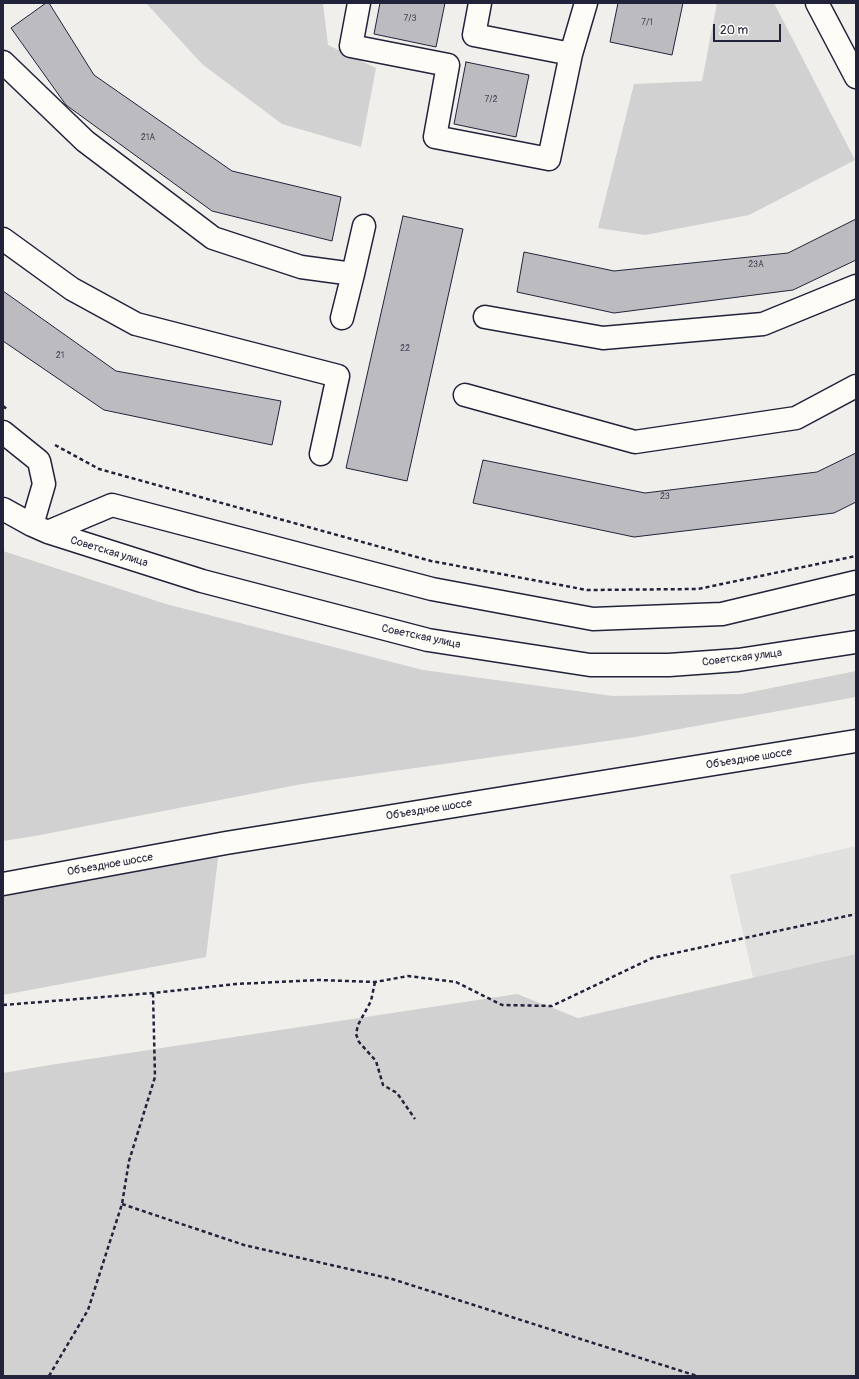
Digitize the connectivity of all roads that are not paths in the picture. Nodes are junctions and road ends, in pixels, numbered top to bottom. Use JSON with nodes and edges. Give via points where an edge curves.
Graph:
{"nodes":[{"id":1,"x":359,"y":3,"type":"edge"},
{"id":2,"x":480,"y":3,"type":"edge"},
{"id":3,"x":586,"y":3,"type":"edge"},
{"id":4,"x":817,"y":3,"type":"edge"},
{"id":5,"x":571,"y":54,"type":"junction"},
{"id":6,"x":3,"y":62,"type":"edge"},
{"id":7,"x":856,"y":77,"type":"edge"},
{"id":8,"x":364,"y":226,"type":"dead end"},
{"id":9,"x":3,"y":239,"type":"edge"},
{"id":10,"x":353,"y":274,"type":"junction"},
{"id":11,"x":856,"y":286,"type":"edge"},
{"id":12,"x":485,"y":317,"type":"dead end"},
{"id":13,"x":342,"y":318,"type":"dead end"},
{"id":14,"x":856,"y":386,"type":"edge"},
{"id":15,"x":465,"y":394,"type":"dead end"},
{"id":16,"x":3,"y":432,"type":"edge"},
{"id":17,"x":321,"y":454,"type":"dead end"},
{"id":18,"x":3,"y":509,"type":"edge"},
{"id":19,"x":40,"y":529,"type":"junction"},
{"id":20,"x":856,"y":582,"type":"edge"},
{"id":21,"x":856,"y":642,"type":"edge"},
{"id":22,"x":856,"y":741,"type":"edge"},
{"id":23,"x":3,"y":884,"type":"edge"}],
"edges":[{"from":1,"to":5,"type":"street","via":[[351,46],[448,65],[435,137],[549,159]]},
{"from":2,"to":5,"type":"street","via":[[474,35]]},
{"from":3,"to":5,"type":"street"},
{"from":4,"to":7,"type":"street"},
{"from":6,"to":10,"type":"street","via":[[85,141],[213,238],[301,267]]},
{"from":8,"to":10,"type":"street"},
{"from":9,"to":17,"type":"street","via":[[72,289],[136,324],[338,376]]},
{"from":10,"to":13,"type":"street"},
{"from":11,"to":12,"type":"street","via":[[763,324],[604,338]]},
{"from":14,"to":15,"type":"street","via":[[796,418],[635,442]]},
{"from":16,"to":19,"type":"street","via":[[39,461],[44,484]]},
{"from":18,"to":19,"type":"street","name":"Советская улица"},
{"from":19,"to":20,"type":"street","via":[[112,505],[432,589],[593,619],[722,614]]},
{"from":19,"to":21,"type":"street","name":"Советская улица","via":[[202,581],[428,640],[590,665],[669,666],[738,660]]},
{"from":22,"to":23,"type":"street","name":"Объездное шоссе","via":[[226,843]]}]}
